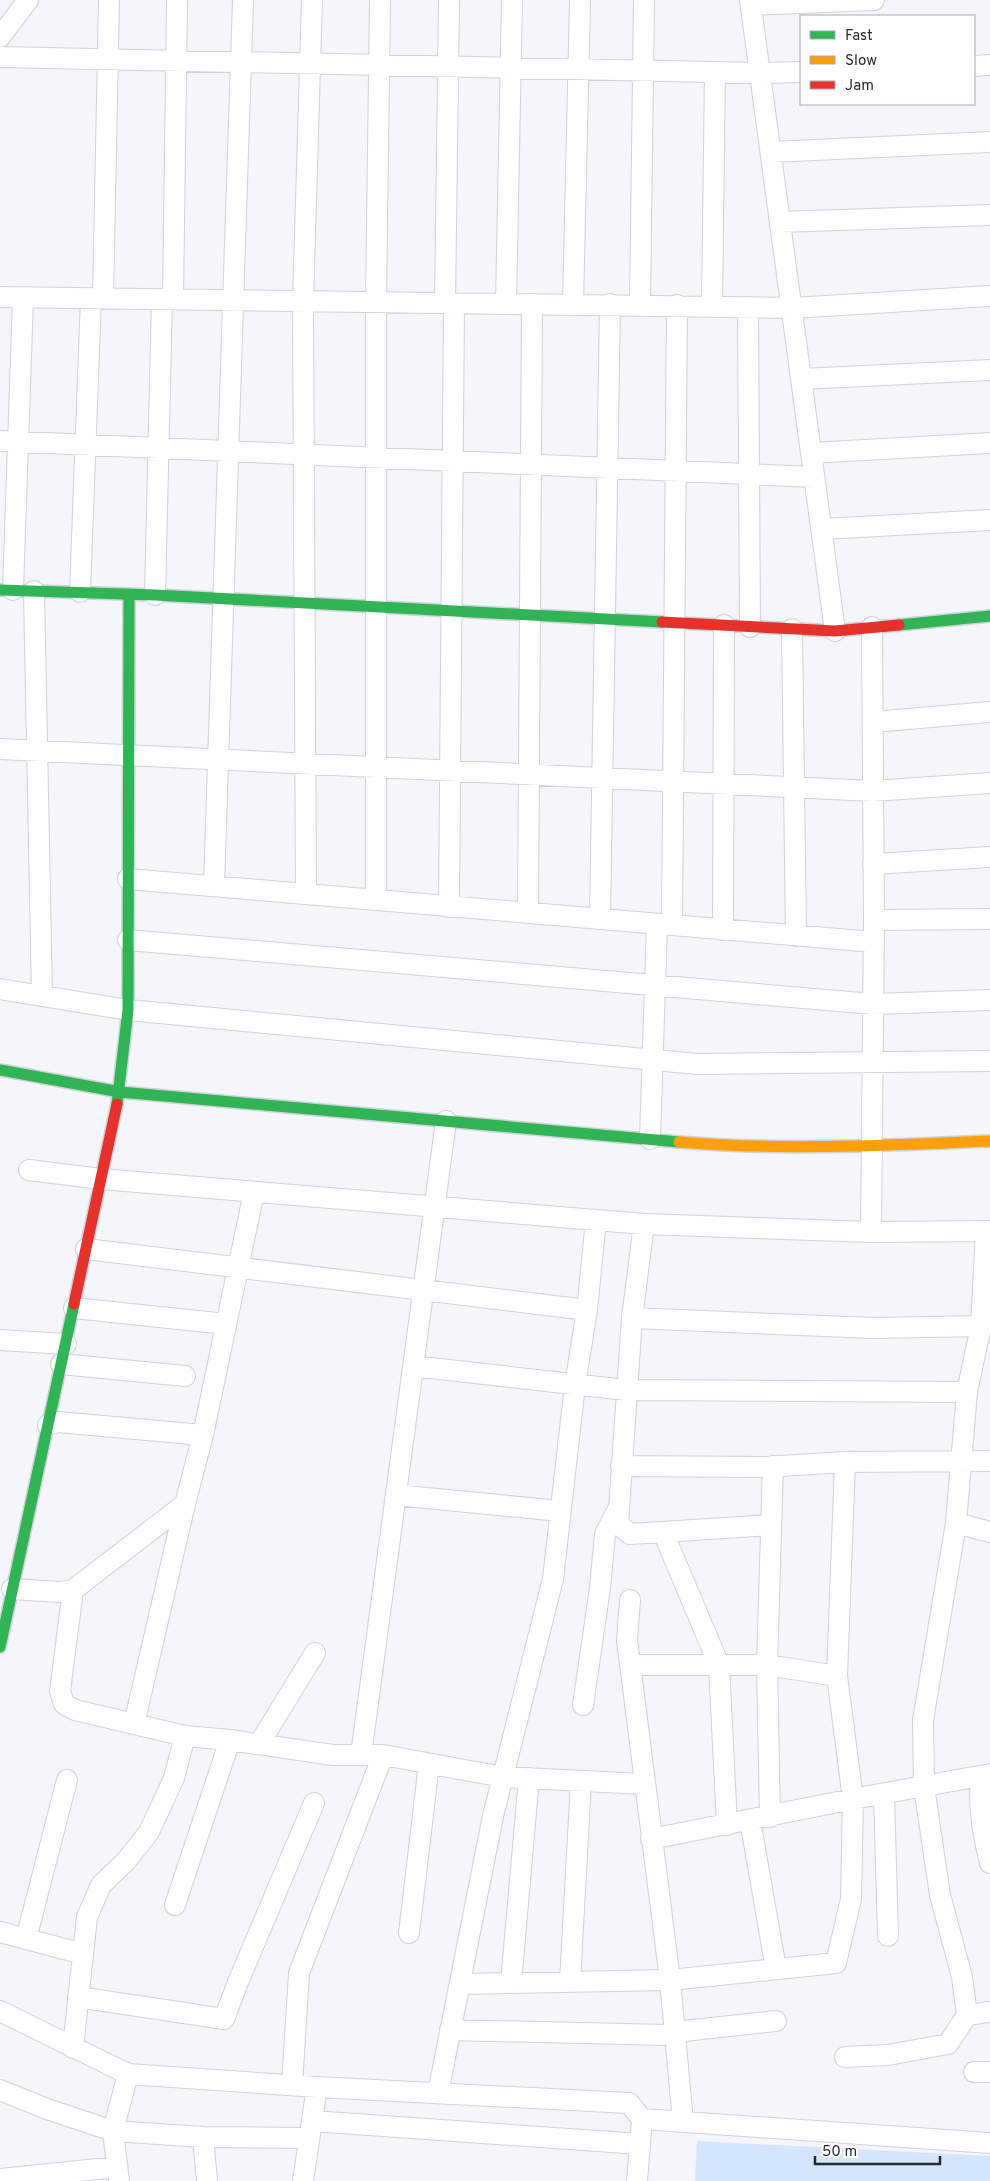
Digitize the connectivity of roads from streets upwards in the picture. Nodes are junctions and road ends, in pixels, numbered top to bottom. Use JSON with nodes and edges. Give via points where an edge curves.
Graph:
{"nodes":[{"id":1,"x":28,"y":0,"type":"edge"},
{"id":2,"x":109,"y":0,"type":"edge"},
{"id":3,"x":177,"y":0,"type":"edge"},
{"id":4,"x":243,"y":0,"type":"edge"},
{"id":5,"x":312,"y":0,"type":"edge"},
{"id":6,"x":380,"y":0,"type":"edge"},
{"id":7,"x":449,"y":0,"type":"edge"},
{"id":8,"x":512,"y":0,"type":"edge"},
{"id":9,"x":580,"y":0,"type":"edge"},
{"id":10,"x":644,"y":0,"type":"edge"},
{"id":11,"x":874,"y":0,"type":"edge"},
{"id":12,"x":751,"y":3,"type":"edge"},
{"id":13,"x":0,"y":37,"type":"edge"},
{"id":14,"x":0,"y":57,"type":"edge"},
{"id":15,"x":108,"y":60,"type":"junction"},
{"id":16,"x":176,"y":61,"type":"junction"},
{"id":17,"x":241,"y":62,"type":"junction"},
{"id":18,"x":310,"y":64,"type":"junction"},
{"id":19,"x":379,"y":65,"type":"junction"},
{"id":20,"x":990,"y":65,"type":"edge"},
{"id":21,"x":448,"y":66,"type":"junction"},
{"id":22,"x":975,"y":66,"type":"edge"},
{"id":23,"x":510,"y":68,"type":"junction"},
{"id":24,"x":578,"y":69,"type":"junction"},
{"id":25,"x":643,"y":71,"type":"junction"},
{"id":26,"x":715,"y":72,"type":"junction"},
{"id":27,"x":800,"y":72,"type":"edge"},
{"id":28,"x":760,"y":73,"type":"junction"},
{"id":29,"x":990,"y":142,"type":"edge"},
{"id":30,"x":771,"y":152,"type":"junction"},
{"id":31,"x":990,"y":214,"type":"edge"},
{"id":32,"x":780,"y":222,"type":"junction"},
{"id":33,"x":990,"y":296,"type":"edge"},
{"id":34,"x":0,"y":297,"type":"edge"},
{"id":35,"x":23,"y":298,"type":"junction"},
{"id":36,"x":97,"y":298,"type":"junction"},
{"id":37,"x":167,"y":299,"type":"junction"},
{"id":38,"x":234,"y":300,"type":"junction"},
{"id":39,"x":303,"y":301,"type":"junction"},
{"id":40,"x":376,"y":302,"type":"junction"},
{"id":41,"x":450,"y":303,"type":"junction"},
{"id":42,"x":506,"y":304,"type":"junction"},
{"id":43,"x":532,"y":304,"type":"junction"},
{"id":44,"x":573,"y":304,"type":"junction"},
{"id":45,"x":610,"y":304,"type":"junction"},
{"id":46,"x":640,"y":305,"type":"junction"},
{"id":47,"x":677,"y":305,"type":"junction"},
{"id":48,"x":712,"y":306,"type":"junction"},
{"id":49,"x":748,"y":307,"type":"junction"},
{"id":50,"x":792,"y":308,"type":"junction"},
{"id":51,"x":990,"y":370,"type":"edge"},
{"id":52,"x":802,"y":379,"type":"junction"},
{"id":53,"x":9,"y":441,"type":"edge"},
{"id":54,"x":990,"y":443,"type":"edge"},
{"id":55,"x":85,"y":444,"type":"junction"},
{"id":56,"x":158,"y":447,"type":"junction"},
{"id":57,"x":229,"y":451,"type":"junction"},
{"id":58,"x":811,"y":453,"type":"junction"},
{"id":59,"x":304,"y":454,"type":"junction"},
{"id":60,"x":376,"y":457,"type":"junction"},
{"id":61,"x":453,"y":460,"type":"junction"},
{"id":62,"x":531,"y":464,"type":"junction"},
{"id":63,"x":607,"y":467,"type":"junction"},
{"id":64,"x":676,"y":470,"type":"junction"},
{"id":65,"x":749,"y":474,"type":"junction"},
{"id":66,"x":814,"y":476,"type":"junction"},
{"id":67,"x":990,"y":520,"type":"edge"},
{"id":68,"x":822,"y":529,"type":"junction"},
{"id":69,"x":6,"y":590,"type":"edge"},
{"id":70,"x":34,"y":591,"type":"junction"},
{"id":71,"x":80,"y":592,"type":"junction"},
{"id":72,"x":129,"y":594,"type":"junction"},
{"id":73,"x":154,"y":596,"type":"junction"},
{"id":74,"x":224,"y":599,"type":"junction"},
{"id":75,"x":305,"y":603,"type":"junction"},
{"id":76,"x":376,"y":607,"type":"junction"},
{"id":77,"x":452,"y":611,"type":"junction"},
{"id":78,"x":530,"y":615,"type":"junction"},
{"id":79,"x":990,"y":616,"type":"edge"},
{"id":80,"x":605,"y":619,"type":"junction"},
{"id":81,"x":674,"y":623,"type":"junction"},
{"id":82,"x":724,"y":625,"type":"junction"},
{"id":83,"x":750,"y":627,"type":"junction"},
{"id":84,"x":872,"y":628,"type":"junction"},
{"id":85,"x":792,"y":629,"type":"junction"},
{"id":86,"x":835,"y":631,"type":"junction"},
{"id":87,"x":990,"y":712,"type":"edge"},
{"id":88,"x":872,"y":722,"type":"junction"},
{"id":89,"x":0,"y":749,"type":"edge"},
{"id":90,"x":37,"y":751,"type":"junction"},
{"id":91,"x":128,"y":755,"type":"junction"},
{"id":92,"x":219,"y":760,"type":"junction"},
{"id":93,"x":305,"y":764,"type":"junction"},
{"id":94,"x":376,"y":767,"type":"junction"},
{"id":95,"x":450,"y":771,"type":"junction"},
{"id":96,"x":529,"y":775,"type":"junction"},
{"id":97,"x":602,"y":778,"type":"junction"},
{"id":98,"x":673,"y":782,"type":"junction"},
{"id":99,"x":990,"y":783,"type":"edge"},
{"id":100,"x":724,"y":784,"type":"junction"},
{"id":101,"x":794,"y":788,"type":"junction"},
{"id":102,"x":873,"y":792,"type":"junction"},
{"id":103,"x":990,"y":857,"type":"edge"},
{"id":104,"x":874,"y":864,"type":"junction"},
{"id":105,"x":128,"y":879,"type":"junction"},
{"id":106,"x":214,"y":886,"type":"junction"},
{"id":107,"x":306,"y":894,"type":"junction"},
{"id":108,"x":376,"y":900,"type":"junction"},
{"id":109,"x":449,"y":906,"type":"junction"},
{"id":110,"x":528,"y":913,"type":"junction"},
{"id":111,"x":600,"y":919,"type":"junction"},
{"id":112,"x":990,"y":919,"type":"edge"},
{"id":113,"x":874,"y":920,"type":"junction"},
{"id":114,"x":665,"y":925,"type":"junction"},
{"id":115,"x":723,"y":930,"type":"junction"},
{"id":116,"x":796,"y":936,"type":"junction"},
{"id":117,"x":128,"y":940,"type":"junction"},
{"id":118,"x":874,"y":942,"type":"junction"},
{"id":119,"x":655,"y":986,"type":"junction"},
{"id":120,"x":0,"y":989,"type":"edge"},
{"id":121,"x":42,"y":996,"type":"junction"},
{"id":122,"x":990,"y":1000,"type":"edge"},
{"id":123,"x":872,"y":1004,"type":"junction"},
{"id":124,"x":128,"y":1010,"type":"junction"},
{"id":125,"x":653,"y":1060,"type":"junction"},
{"id":126,"x":990,"y":1061,"type":"edge"},
{"id":127,"x":872,"y":1062,"type":"junction"},
{"id":128,"x":0,"y":1070,"type":"edge"},
{"id":129,"x":120,"y":1092,"type":"junction"},
{"id":130,"x":446,"y":1120,"type":"junction"},
{"id":131,"x":650,"y":1139,"type":"junction"},
{"id":132,"x":990,"y":1141,"type":"edge"},
{"id":133,"x":872,"y":1146,"type":"junction"},
{"id":134,"x":29,"y":1170,"type":"dead end"},
{"id":135,"x":101,"y":1179,"type":"junction"},
{"id":136,"x":254,"y":1192,"type":"junction"},
{"id":137,"x":434,"y":1207,"type":"junction"},
{"id":138,"x":596,"y":1220,"type":"junction"},
{"id":139,"x":644,"y":1224,"type":"junction"},
{"id":140,"x":988,"y":1231,"type":"edge"},
{"id":141,"x":871,"y":1232,"type":"junction"},
{"id":142,"x":86,"y":1249,"type":"junction"},
{"id":143,"x":238,"y":1269,"type":"junction"},
{"id":144,"x":423,"y":1291,"type":"junction"},
{"id":145,"x":74,"y":1308,"type":"junction"},
{"id":146,"x":587,"y":1310,"type":"junction"},
{"id":147,"x":632,"y":1318,"type":"junction"},
{"id":148,"x":226,"y":1324,"type":"junction"},
{"id":149,"x":981,"y":1326,"type":"junction"},
{"id":150,"x":0,"y":1340,"type":"edge"},
{"id":151,"x":66,"y":1344,"type":"junction"},
{"id":152,"x":61,"y":1364,"type":"junction"},
{"id":153,"x":413,"y":1366,"type":"junction"},
{"id":154,"x":185,"y":1376,"type":"dead end"},
{"id":155,"x":575,"y":1385,"type":"junction"},
{"id":156,"x":626,"y":1390,"type":"junction"},
{"id":157,"x":968,"y":1392,"type":"junction"},
{"id":158,"x":48,"y":1426,"type":"junction"},
{"id":159,"x":203,"y":1435,"type":"junction"},
{"id":160,"x":962,"y":1461,"type":"junction"},
{"id":161,"x":990,"y":1461,"type":"edge"},
{"id":162,"x":845,"y":1462,"type":"junction"},
{"id":163,"x":621,"y":1466,"type":"junction"},
{"id":164,"x":773,"y":1466,"type":"junction"},
{"id":165,"x":396,"y":1495,"type":"junction"},
{"id":166,"x":185,"y":1504,"type":"junction"},
{"id":167,"x":619,"y":1508,"type":"junction"},
{"id":168,"x":560,"y":1512,"type":"junction"},
{"id":169,"x":956,"y":1523,"type":"junction"},
{"id":170,"x":771,"y":1525,"type":"junction"},
{"id":171,"x":663,"y":1532,"type":"junction"},
{"id":172,"x":990,"y":1532,"type":"edge"},
{"id":173,"x":8,"y":1564,"type":"edge"},
{"id":174,"x":12,"y":1589,"type":"junction"},
{"id":175,"x":73,"y":1590,"type":"junction"},
{"id":176,"x":630,"y":1600,"type":"dead end"},
{"id":177,"x":0,"y":1647,"type":"edge"},
{"id":178,"x":315,"y":1653,"type":"dead end"},
{"id":179,"x":630,"y":1665,"type":"junction"},
{"id":180,"x":719,"y":1665,"type":"junction"},
{"id":181,"x":767,"y":1665,"type":"junction"},
{"id":182,"x":837,"y":1676,"type":"junction"},
{"id":183,"x":583,"y":1705,"type":"dead end"},
{"id":184,"x":134,"y":1724,"type":"junction"},
{"id":185,"x":185,"y":1736,"type":"junction"},
{"id":186,"x":230,"y":1740,"type":"junction"},
{"id":187,"x":259,"y":1744,"type":"junction"},
{"id":188,"x":361,"y":1755,"type":"junction"},
{"id":189,"x":383,"y":1755,"type":"junction"},
{"id":190,"x":429,"y":1764,"type":"junction"},
{"id":191,"x":985,"y":1776,"type":"edge"},
{"id":192,"x":503,"y":1777,"type":"junction"},
{"id":193,"x":529,"y":1778,"type":"junction"},
{"id":194,"x":67,"y":1780,"type":"dead end"},
{"id":195,"x":581,"y":1781,"type":"junction"},
{"id":196,"x":644,"y":1784,"type":"junction"},
{"id":197,"x":924,"y":1787,"type":"junction"},
{"id":198,"x":884,"y":1794,"type":"junction"},
{"id":199,"x":853,"y":1798,"type":"junction"},
{"id":200,"x":314,"y":1803,"type":"dead end"},
{"id":201,"x":770,"y":1816,"type":"junction"},
{"id":202,"x":750,"y":1820,"type":"junction"},
{"id":203,"x":727,"y":1825,"type":"junction"},
{"id":204,"x":651,"y":1839,"type":"junction"},
{"id":205,"x":990,"y":1863,"type":"edge"},
{"id":206,"x":175,"y":1905,"type":"dead end"},
{"id":207,"x":0,"y":1932,"type":"edge"},
{"id":208,"x":409,"y":1933,"type":"dead end"},
{"id":209,"x":888,"y":1936,"type":"dead end"},
{"id":210,"x":26,"y":1939,"type":"junction"},
{"id":211,"x":83,"y":1954,"type":"junction"},
{"id":212,"x":776,"y":1969,"type":"junction"},
{"id":213,"x":670,"y":1980,"type":"junction"},
{"id":214,"x":570,"y":1982,"type":"junction"},
{"id":215,"x":511,"y":1983,"type":"junction"},
{"id":216,"x":460,"y":1984,"type":"junction"},
{"id":217,"x":78,"y":1997,"type":"junction"},
{"id":218,"x":0,"y":2011,"type":"edge"},
{"id":219,"x":990,"y":2012,"type":"edge"},
{"id":220,"x":968,"y":2015,"type":"junction"},
{"id":221,"x":776,"y":2022,"type":"dead end"},
{"id":222,"x":450,"y":2030,"type":"junction"},
{"id":223,"x":674,"y":2032,"type":"junction"},
{"id":224,"x":73,"y":2048,"type":"junction"},
{"id":225,"x":845,"y":2057,"type":"dead end"},
{"id":226,"x":128,"y":2074,"type":"junction"},
{"id":227,"x":292,"y":2085,"type":"junction"},
{"id":228,"x":317,"y":2087,"type":"junction"},
{"id":229,"x":0,"y":2090,"type":"edge"},
{"id":230,"x":438,"y":2093,"type":"junction"},
{"id":231,"x":642,"y":2119,"type":"junction"},
{"id":232,"x":683,"y":2122,"type":"junction"},
{"id":233,"x":310,"y":2129,"type":"junction"},
{"id":234,"x":113,"y":2131,"type":"junction"},
{"id":235,"x":204,"y":2137,"type":"junction"},
{"id":236,"x":990,"y":2143,"type":"edge"},
{"id":237,"x":640,"y":2144,"type":"junction"},
{"id":238,"x":118,"y":2174,"type":"edge"},
{"id":239,"x":0,"y":2179,"type":"edge"},
{"id":240,"x":206,"y":2181,"type":"edge"},
{"id":241,"x":303,"y":2181,"type":"edge"},
{"id":242,"x":637,"y":2181,"type":"edge"}],
"edges":[{"from":1,"to":13,"type":"street"},
{"from":2,"to":15,"type":"street"},
{"from":3,"to":16,"type":"street"},
{"from":4,"to":17,"type":"street"},
{"from":5,"to":18,"type":"street"},
{"from":6,"to":19,"type":"street"},
{"from":7,"to":21,"type":"street"},
{"from":8,"to":23,"type":"street"},
{"from":9,"to":24,"type":"street"},
{"from":10,"to":25,"type":"street"},
{"from":11,"to":12,"type":"street"},
{"from":12,"to":28,"type":"street"},
{"from":14,"to":15,"type":"street"},
{"from":15,"to":16,"type":"street"},
{"from":15,"to":36,"type":"street"},
{"from":16,"to":17,"type":"street"},
{"from":16,"to":37,"type":"street"},
{"from":17,"to":18,"type":"street"},
{"from":17,"to":38,"type":"street"},
{"from":18,"to":19,"type":"street"},
{"from":18,"to":39,"type":"street"},
{"from":19,"to":21,"type":"street"},
{"from":19,"to":40,"type":"street"},
{"from":20,"to":22,"type":"street"},
{"from":21,"to":23,"type":"street"},
{"from":21,"to":41,"type":"street"},
{"from":23,"to":24,"type":"street"},
{"from":23,"to":42,"type":"street"},
{"from":24,"to":25,"type":"street"},
{"from":24,"to":44,"type":"street"},
{"from":25,"to":26,"type":"street"},
{"from":25,"to":46,"type":"street"},
{"from":26,"to":28,"type":"street"},
{"from":26,"to":48,"type":"street"},
{"from":27,"to":28,"type":"street"},
{"from":28,"to":30,"type":"street"},
{"from":29,"to":30,"type":"street"},
{"from":30,"to":32,"type":"street"},
{"from":31,"to":32,"type":"street"},
{"from":32,"to":50,"type":"street"},
{"from":33,"to":50,"type":"street"},
{"from":34,"to":35,"type":"street"},
{"from":35,"to":36,"type":"street"},
{"from":35,"to":53,"type":"street"},
{"from":36,"to":37,"type":"street"},
{"from":36,"to":55,"type":"street"},
{"from":37,"to":38,"type":"street"},
{"from":37,"to":56,"type":"street"},
{"from":38,"to":39,"type":"street"},
{"from":38,"to":57,"type":"street"},
{"from":39,"to":40,"type":"street"},
{"from":39,"to":59,"type":"street"},
{"from":40,"to":41,"type":"street"},
{"from":40,"to":60,"type":"street"},
{"from":41,"to":42,"type":"street"},
{"from":41,"to":61,"type":"street"},
{"from":42,"to":43,"type":"street"},
{"from":43,"to":44,"type":"street"},
{"from":43,"to":62,"type":"street"},
{"from":44,"to":45,"type":"street"},
{"from":45,"to":46,"type":"street"},
{"from":45,"to":63,"type":"street"},
{"from":46,"to":47,"type":"street"},
{"from":47,"to":48,"type":"street"},
{"from":47,"to":64,"type":"street"},
{"from":48,"to":49,"type":"street"},
{"from":49,"to":50,"type":"street"},
{"from":49,"to":65,"type":"street"},
{"from":50,"to":52,"type":"street"},
{"from":51,"to":52,"type":"street"},
{"from":52,"to":58,"type":"street"},
{"from":53,"to":55,"type":"street"},
{"from":53,"to":69,"type":"street"},
{"from":54,"to":58,"type":"street"},
{"from":55,"to":56,"type":"street"},
{"from":55,"to":71,"type":"street"},
{"from":56,"to":57,"type":"street"},
{"from":56,"to":73,"type":"street"},
{"from":57,"to":59,"type":"street"},
{"from":57,"to":74,"type":"street"},
{"from":58,"to":66,"type":"street"},
{"from":59,"to":60,"type":"street"},
{"from":59,"to":75,"type":"street"},
{"from":60,"to":61,"type":"street"},
{"from":60,"to":76,"type":"street"},
{"from":61,"to":62,"type":"street"},
{"from":61,"to":77,"type":"street"},
{"from":62,"to":63,"type":"street"},
{"from":62,"to":78,"type":"street"},
{"from":63,"to":64,"type":"street"},
{"from":63,"to":80,"type":"street"},
{"from":64,"to":65,"type":"street"},
{"from":64,"to":81,"type":"street"},
{"from":65,"to":66,"type":"street"},
{"from":65,"to":83,"type":"street"},
{"from":66,"to":68,"type":"street"},
{"from":67,"to":68,"type":"street"},
{"from":68,"to":86,"type":"street"},
{"from":69,"to":70,"type":"street"},
{"from":70,"to":71,"type":"street"},
{"from":70,"to":90,"type":"street"},
{"from":71,"to":72,"type":"street"},
{"from":72,"to":73,"type":"street"},
{"from":72,"to":91,"type":"street"},
{"from":73,"to":74,"type":"street"},
{"from":74,"to":75,"type":"street"},
{"from":74,"to":92,"type":"street"},
{"from":75,"to":76,"type":"street"},
{"from":75,"to":93,"type":"street"},
{"from":76,"to":77,"type":"street"},
{"from":76,"to":94,"type":"street"},
{"from":77,"to":78,"type":"street"},
{"from":77,"to":95,"type":"street"},
{"from":78,"to":80,"type":"street"},
{"from":78,"to":96,"type":"street"},
{"from":79,"to":84,"type":"street"},
{"from":80,"to":81,"type":"street"},
{"from":80,"to":97,"type":"street"},
{"from":81,"to":82,"type":"street"},
{"from":81,"to":98,"type":"street"},
{"from":82,"to":83,"type":"street"},
{"from":82,"to":100,"type":"street"},
{"from":83,"to":85,"type":"street"},
{"from":84,"to":86,"type":"street"},
{"from":84,"to":88,"type":"street"},
{"from":85,"to":86,"type":"street"},
{"from":85,"to":101,"type":"street"},
{"from":87,"to":88,"type":"street"},
{"from":88,"to":102,"type":"street"},
{"from":89,"to":90,"type":"street"},
{"from":90,"to":91,"type":"street"},
{"from":90,"to":121,"type":"street"},
{"from":91,"to":92,"type":"street"},
{"from":91,"to":105,"type":"street"},
{"from":92,"to":93,"type":"street"},
{"from":92,"to":106,"type":"street"},
{"from":93,"to":94,"type":"street"},
{"from":93,"to":107,"type":"street"},
{"from":94,"to":95,"type":"street"},
{"from":94,"to":108,"type":"street"},
{"from":95,"to":96,"type":"street"},
{"from":95,"to":109,"type":"street"},
{"from":96,"to":97,"type":"street"},
{"from":96,"to":110,"type":"street"},
{"from":97,"to":98,"type":"street"},
{"from":97,"to":111,"type":"street"},
{"from":98,"to":100,"type":"street"},
{"from":98,"to":114,"type":"street"},
{"from":99,"to":102,"type":"street"},
{"from":100,"to":101,"type":"street"},
{"from":100,"to":115,"type":"street"},
{"from":101,"to":102,"type":"street"},
{"from":101,"to":116,"type":"street"},
{"from":102,"to":104,"type":"street"},
{"from":103,"to":104,"type":"street"},
{"from":104,"to":113,"type":"street"},
{"from":105,"to":106,"type":"street"},
{"from":105,"to":117,"type":"street"},
{"from":106,"to":107,"type":"street"},
{"from":107,"to":108,"type":"street"},
{"from":108,"to":109,"type":"street"},
{"from":109,"to":110,"type":"street"},
{"from":110,"to":111,"type":"street"},
{"from":111,"to":114,"type":"street"},
{"from":112,"to":113,"type":"street"},
{"from":113,"to":118,"type":"street"},
{"from":114,"to":115,"type":"street"},
{"from":114,"to":119,"type":"street"},
{"from":115,"to":116,"type":"street"},
{"from":116,"to":118,"type":"street"},
{"from":117,"to":119,"type":"street"},
{"from":117,"to":124,"type":"street"},
{"from":118,"to":123,"type":"street"},
{"from":119,"to":123,"type":"street"},
{"from":119,"to":125,"type":"street"},
{"from":120,"to":121,"type":"street"},
{"from":121,"to":124,"type":"street"},
{"from":122,"to":123,"type":"street"},
{"from":123,"to":127,"type":"street"},
{"from":124,"to":125,"type":"street"},
{"from":124,"to":129,"type":"street"},
{"from":125,"to":127,"type":"street","via":[[697,1064]]},
{"from":125,"to":131,"type":"street"},
{"from":126,"to":127,"type":"street"},
{"from":127,"to":133,"type":"street"},
{"from":128,"to":129,"type":"street"},
{"from":129,"to":130,"type":"street"},
{"from":129,"to":135,"type":"street"},
{"from":130,"to":131,"type":"street"},
{"from":130,"to":137,"type":"street"},
{"from":131,"to":133,"type":"street","via":[[716,1144]]},
{"from":132,"to":133,"type":"street"},
{"from":133,"to":141,"type":"street"},
{"from":134,"to":135,"type":"street"},
{"from":135,"to":136,"type":"street"},
{"from":135,"to":142,"type":"street"},
{"from":136,"to":137,"type":"street"},
{"from":136,"to":143,"type":"street"},
{"from":137,"to":138,"type":"street"},
{"from":137,"to":144,"type":"street"},
{"from":138,"to":139,"type":"street"},
{"from":138,"to":146,"type":"street"},
{"from":139,"to":141,"type":"street"},
{"from":139,"to":147,"type":"street"},
{"from":140,"to":141,"type":"street"},
{"from":140,"to":149,"type":"street"},
{"from":142,"to":143,"type":"street"},
{"from":142,"to":145,"type":"street"},
{"from":143,"to":144,"type":"street"},
{"from":143,"to":148,"type":"street"},
{"from":144,"to":146,"type":"street"},
{"from":144,"to":153,"type":"street"},
{"from":145,"to":148,"type":"street"},
{"from":145,"to":151,"type":"street"},
{"from":146,"to":155,"type":"street"},
{"from":147,"to":149,"type":"street","via":[[873,1328]]},
{"from":147,"to":156,"type":"street"},
{"from":148,"to":159,"type":"street"},
{"from":149,"to":157,"type":"street"},
{"from":150,"to":151,"type":"street"},
{"from":151,"to":152,"type":"street"},
{"from":152,"to":154,"type":"street"},
{"from":152,"to":158,"type":"street"},
{"from":153,"to":155,"type":"street"},
{"from":153,"to":165,"type":"street"},
{"from":155,"to":156,"type":"street"},
{"from":155,"to":168,"type":"street"},
{"from":156,"to":157,"type":"street"},
{"from":156,"to":163,"type":"street"},
{"from":157,"to":160,"type":"street"},
{"from":158,"to":159,"type":"street","via":[[58,1422]]},
{"from":158,"to":173,"type":"street"},
{"from":159,"to":166,"type":"street"},
{"from":160,"to":161,"type":"street"},
{"from":160,"to":162,"type":"street"},
{"from":160,"to":169,"type":"street"},
{"from":162,"to":164,"type":"street"},
{"from":162,"to":182,"type":"street"},
{"from":163,"to":164,"type":"street"},
{"from":163,"to":167,"type":"street"},
{"from":164,"to":170,"type":"street"},
{"from":165,"to":168,"type":"street"},
{"from":165,"to":188,"type":"street"},
{"from":166,"to":175,"type":"street"},
{"from":166,"to":184,"type":"street"},
{"from":167,"to":171,"type":"street","via":[[618,1524],[630,1534]]},
{"from":167,"to":183,"type":"street","via":[[605,1534]]},
{"from":168,"to":192,"type":"street","via":[[553,1579]]},
{"from":169,"to":172,"type":"street"},
{"from":169,"to":197,"type":"street","via":[[923,1720]]},
{"from":170,"to":171,"type":"street"},
{"from":170,"to":181,"type":"street"},
{"from":171,"to":180,"type":"street"},
{"from":173,"to":174,"type":"street"},
{"from":174,"to":175,"type":"street"},
{"from":174,"to":177,"type":"street"},
{"from":175,"to":184,"type":"street","via":[[60,1692],[64,1704],[75,1710]]},
{"from":176,"to":179,"type":"street","via":[[627,1640]]},
{"from":178,"to":187,"type":"street"},
{"from":179,"to":180,"type":"street"},
{"from":179,"to":196,"type":"street"},
{"from":180,"to":181,"type":"street"},
{"from":180,"to":203,"type":"street"},
{"from":181,"to":182,"type":"street"},
{"from":181,"to":201,"type":"street"},
{"from":182,"to":199,"type":"street"},
{"from":184,"to":185,"type":"street"},
{"from":185,"to":186,"type":"street"},
{"from":185,"to":211,"type":"street","via":[[174,1778],[149,1832],[101,1885],[86,1917]]},
{"from":186,"to":187,"type":"street"},
{"from":186,"to":206,"type":"street"},
{"from":187,"to":188,"type":"street","via":[[333,1755]]},
{"from":188,"to":189,"type":"street"},
{"from":189,"to":190,"type":"street"},
{"from":189,"to":227,"type":"street","via":[[298,1972]]},
{"from":190,"to":192,"type":"street"},
{"from":190,"to":208,"type":"street"},
{"from":191,"to":197,"type":"street"},
{"from":191,"to":205,"type":"street","via":[[979,1789],[984,1841]]},
{"from":192,"to":193,"type":"street"},
{"from":192,"to":216,"type":"street"},
{"from":193,"to":195,"type":"street"},
{"from":193,"to":215,"type":"street"},
{"from":194,"to":210,"type":"street"},
{"from":195,"to":196,"type":"street"},
{"from":195,"to":214,"type":"street"},
{"from":196,"to":204,"type":"street"},
{"from":197,"to":198,"type":"street"},
{"from":197,"to":220,"type":"street","via":[[940,1895],[962,1977]]},
{"from":198,"to":199,"type":"street"},
{"from":198,"to":209,"type":"street"},
{"from":199,"to":201,"type":"street"},
{"from":199,"to":212,"type":"street","via":[[851,1900],[836,1963]]},
{"from":200,"to":217,"type":"street","via":[[224,2019]]},
{"from":201,"to":202,"type":"street"},
{"from":202,"to":203,"type":"street"},
{"from":202,"to":212,"type":"street"},
{"from":203,"to":204,"type":"street"},
{"from":204,"to":213,"type":"street"},
{"from":207,"to":210,"type":"street"},
{"from":210,"to":211,"type":"street"},
{"from":211,"to":217,"type":"street"},
{"from":212,"to":213,"type":"street"},
{"from":213,"to":214,"type":"street"},
{"from":213,"to":223,"type":"street"},
{"from":214,"to":215,"type":"street"},
{"from":215,"to":216,"type":"street"},
{"from":216,"to":222,"type":"street"},
{"from":217,"to":224,"type":"street"},
{"from":218,"to":224,"type":"street"},
{"from":219,"to":220,"type":"street"},
{"from":220,"to":225,"type":"street","via":[[948,2044],[888,2055]]},
{"from":221,"to":223,"type":"street"},
{"from":222,"to":223,"type":"street","via":[[666,2035]]},
{"from":222,"to":230,"type":"street"},
{"from":223,"to":232,"type":"street"},
{"from":224,"to":226,"type":"street"},
{"from":226,"to":227,"type":"street"},
{"from":226,"to":234,"type":"street"},
{"from":227,"to":228,"type":"street"},
{"from":228,"to":230,"type":"street"},
{"from":228,"to":233,"type":"street"},
{"from":229,"to":234,"type":"street"},
{"from":230,"to":231,"type":"street","via":[[629,2103]]},
{"from":231,"to":232,"type":"street"},
{"from":231,"to":237,"type":"street"},
{"from":232,"to":236,"type":"street"},
{"from":233,"to":235,"type":"street"},
{"from":233,"to":237,"type":"street"},
{"from":233,"to":241,"type":"street"},
{"from":234,"to":235,"type":"street"},
{"from":234,"to":238,"type":"street"},
{"from":235,"to":240,"type":"street"},
{"from":237,"to":242,"type":"street"},
{"from":238,"to":239,"type":"street"}]}
